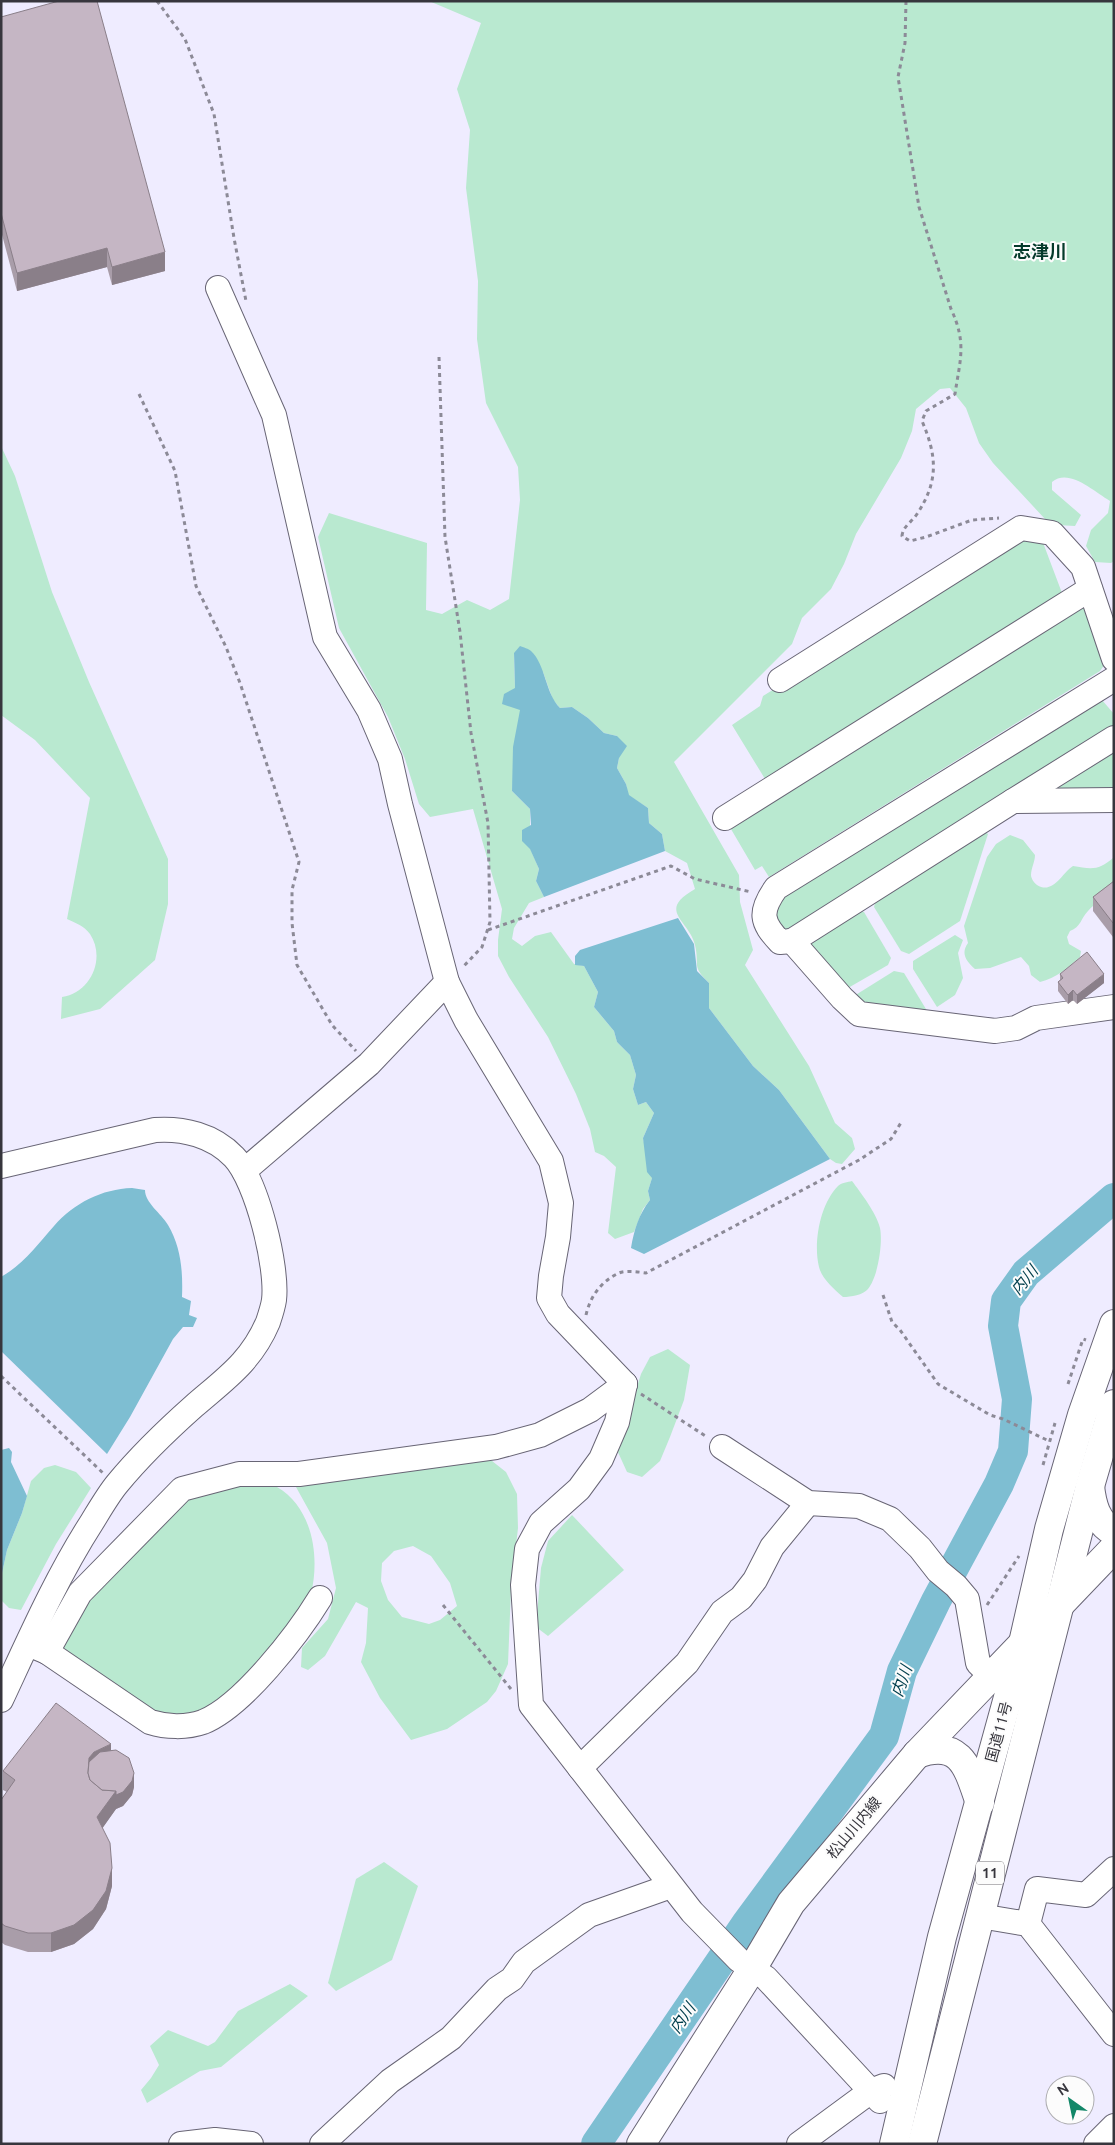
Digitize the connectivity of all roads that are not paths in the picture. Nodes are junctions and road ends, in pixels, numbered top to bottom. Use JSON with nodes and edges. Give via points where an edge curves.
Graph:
{"nodes":[{"id":1,"x":218,"y":288,"type":"dead end"},
{"id":2,"x":1090,"y":589,"type":"junction"},
{"id":3,"x":1114,"y":659,"type":"edge"},
{"id":4,"x":780,"y":680,"type":"dead end"},
{"id":5,"x":1114,"y":680,"type":"edge"},
{"id":6,"x":1114,"y":738,"type":"edge"},
{"id":7,"x":1114,"y":800,"type":"edge"},
{"id":8,"x":1013,"y":801,"type":"junction"},
{"id":9,"x":725,"y":818,"type":"dead end"},
{"id":10,"x":792,"y":941,"type":"junction"},
{"id":11,"x":447,"y":982,"type":"junction"},
{"id":12,"x":1114,"y":1008,"type":"edge"},
{"id":13,"x":1,"y":1166,"type":"edge"},
{"id":14,"x":244,"y":1171,"type":"junction"},
{"id":15,"x":1110,"y":1334,"type":"edge"},
{"id":16,"x":625,"y":1384,"type":"junction"},
{"id":17,"x":1114,"y":1404,"type":"edge"},
{"id":18,"x":722,"y":1447,"type":"road end"},
{"id":19,"x":1090,"y":1486,"type":"junction"},
{"id":20,"x":808,"y":1503,"type":"junction"},
{"id":21,"x":1114,"y":1532,"type":"edge"},
{"id":22,"x":1114,"y":1548,"type":"edge"},
{"id":23,"x":320,"y":1598,"type":"dead end"},
{"id":24,"x":1060,"y":1603,"type":"junction"},
{"id":25,"x":1023,"y":1643,"type":"junction"},
{"id":26,"x":37,"y":1648,"type":"junction"},
{"id":27,"x":991,"y":1676,"type":"junction"},
{"id":28,"x":4,"y":1686,"type":"edge"},
{"id":29,"x":917,"y":1754,"type":"junction"},
{"id":30,"x":580,"y":1768,"type":"junction"},
{"id":31,"x":980,"y":1803,"type":"junction"},
{"id":32,"x":1114,"y":1869,"type":"edge"},
{"id":33,"x":671,"y":1886,"type":"junction"},
{"id":34,"x":980,"y":1916,"type":"junction"},
{"id":35,"x":1028,"y":1924,"type":"junction"},
{"id":36,"x":746,"y":1964,"type":"junction"},
{"id":37,"x":1114,"y":2034,"type":"edge"},
{"id":38,"x":1114,"y":2126,"type":"edge"},
{"id":39,"x":181,"y":2144,"type":"edge"},
{"id":40,"x":251,"y":2144,"type":"edge"},
{"id":41,"x":322,"y":2144,"type":"edge"},
{"id":42,"x":641,"y":2144,"type":"edge"},
{"id":43,"x":799,"y":2144,"type":"edge"},
{"id":44,"x":894,"y":2144,"type":"edge"},
{"id":45,"x":922,"y":2144,"type":"edge"},
{"id":46,"x":1096,"y":2144,"type":"edge"}],
"edges":[{"from":1,"to":11,"type":"street","via":[[274,415],[325,637],[369,710],[390,759]]},
{"from":2,"to":3,"type":"street"},
{"from":2,"to":4,"type":"street","via":[[1083,567],[1052,533],[1021,528]]},
{"from":2,"to":9,"type":"street"},
{"from":5,"to":10,"type":"street","via":[[776,888],[766,901],[763,915],[767,929],[780,942]]},
{"from":6,"to":8,"type":"street"},
{"from":7,"to":8,"type":"street"},
{"from":8,"to":10,"type":"street"},
{"from":10,"to":12,"type":"street","via":[[860,1014],[995,1031],[1016,1028],[1036,1018]]},
{"from":11,"to":14,"type":"street","via":[[369,1064]]},
{"from":11,"to":16,"type":"street","via":[[466,1020],[551,1161],[561,1203],[549,1298],[558,1314]]},
{"from":13,"to":14,"type":"street","via":[[132,1134],[173,1128],[222,1146]]},
{"from":14,"to":26,"type":"street","via":[[258,1208],[272,1264],[274,1300],[268,1321],[250,1356],[156,1442],[116,1485],[43,1610]]},
{"from":15,"to":25,"type":"main road","name":"国道11号","number":"11","via":[[1082,1414],[1049,1529]]},
{"from":16,"to":26,"type":"street","via":[[590,1410],[548,1431],[496,1447],[299,1474],[239,1474],[182,1489],[80,1594]]},
{"from":16,"to":30,"type":"street","via":[[618,1422],[601,1459],[579,1489],[541,1523],[527,1549],[523,1584],[531,1705]]},
{"from":17,"to":19,"type":"main road","name":"国道11号","number":"11"},
{"from":18,"to":20,"type":"street"},
{"from":19,"to":21,"type":"main road","via":[[1096,1514]]},
{"from":19,"to":24,"type":"main road","name":"国道11号","number":"11"},
{"from":20,"to":27,"type":"street","via":[[860,1506],[890,1519],[967,1599],[978,1664]]},
{"from":20,"to":30,"type":"street","via":[[772,1547],[755,1580],[741,1598],[722,1612],[687,1663]]},
{"from":22,"to":24,"type":"main road","name":"松山川内線"},
{"from":23,"to":26,"type":"street","via":[[305,1623],[249,1688],[222,1711],[191,1724],[173,1726],[150,1722]]},
{"from":24,"to":25,"type":"main road","name":"松山川内線"},
{"from":24,"to":34,"type":"main road","name":"国道11号","number":"11"},
{"from":25,"to":27,"type":"main road","name":"松山川内線"},
{"from":25,"to":31,"type":"main road","name":"国道11号","number":"11"},
{"from":26,"to":28,"type":"street"},
{"from":27,"to":29,"type":"main road","name":"松山川内線"},
{"from":29,"to":31,"type":"main road","via":[[930,1749],[958,1756],[966,1764]]},
{"from":29,"to":36,"type":"main road","name":"松山川内線","via":[[791,1903]]},
{"from":30,"to":33,"type":"street"},
{"from":31,"to":44,"type":"main road","name":"国道11号","number":"11","via":[[942,1937]]},
{"from":32,"to":35,"type":"street","via":[[1086,1895],[1036,1889]]},
{"from":33,"to":36,"type":"street","via":[[692,1912]]},
{"from":33,"to":41,"type":"street","via":[[589,1915],[524,1962],[512,1980],[496,1989],[451,2038],[390,2082]]},
{"from":34,"to":35,"type":"street"},
{"from":34,"to":45,"type":"main road","name":"国道11号","number":"11"},
{"from":35,"to":37,"type":"street"},
{"from":36,"to":42,"type":"main road","name":"松山川内線"},
{"from":36,"to":43,"type":"street","via":[[766,1978],[879,2093]]},
{"from":38,"to":46,"type":"street"},
{"from":39,"to":40,"type":"street","via":[[216,2140]]}]}
